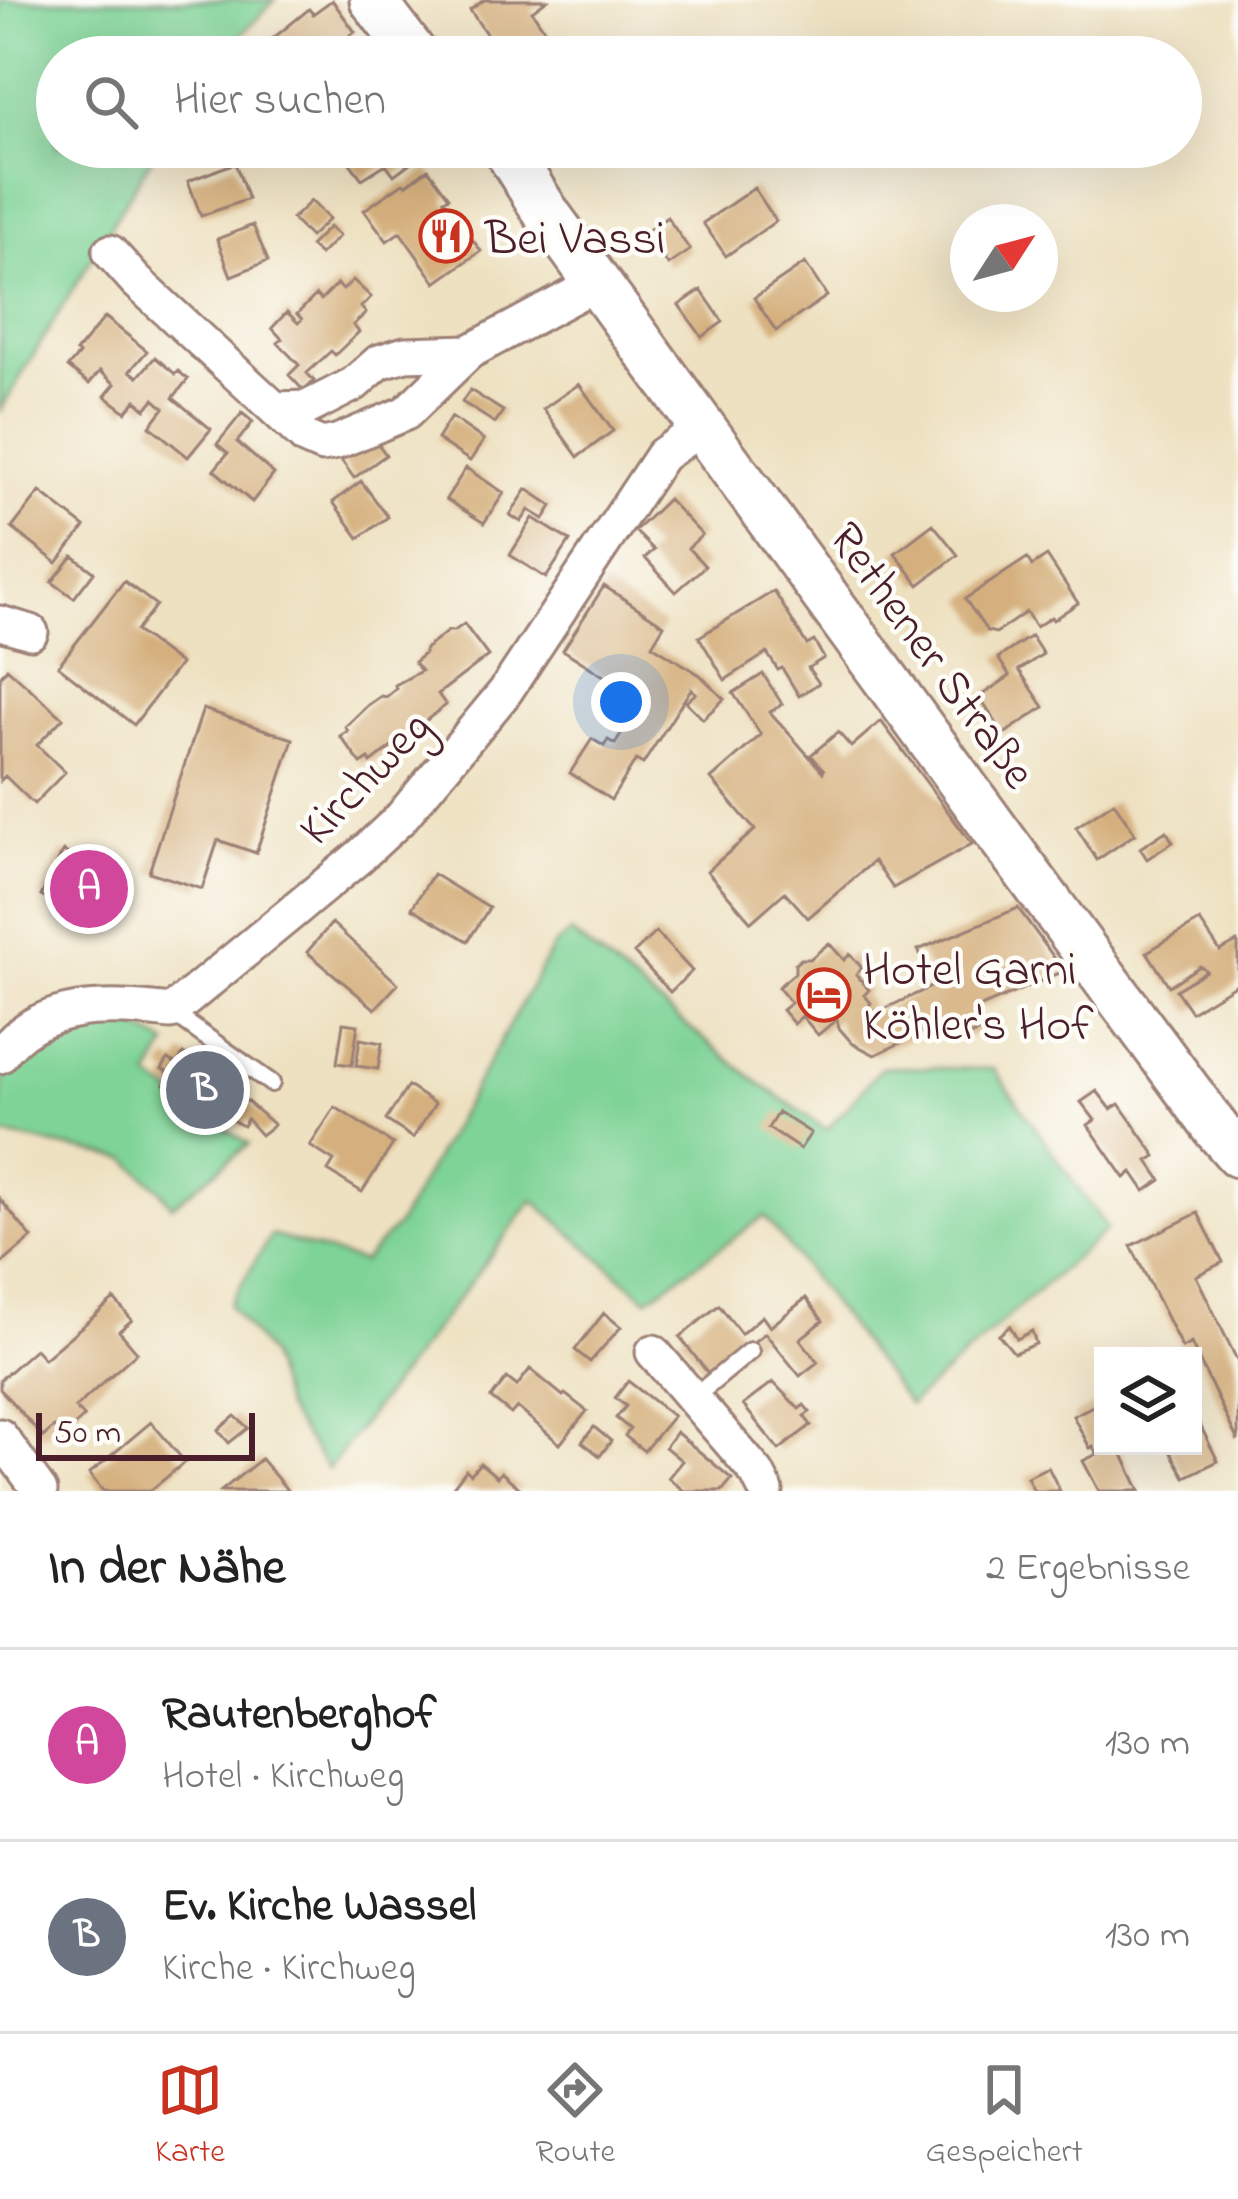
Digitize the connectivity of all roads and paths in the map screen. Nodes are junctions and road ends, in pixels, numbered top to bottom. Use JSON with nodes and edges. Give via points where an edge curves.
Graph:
{"nodes":[{"id":1,"x":373,"y":0,"type":"edge"},
{"id":2,"x":409,"y":0,"type":"edge"},
{"id":3,"x":400,"y":36,"type":"edge"},
{"id":4,"x":434,"y":36,"type":"edge"},
{"id":5,"x":509,"y":168,"type":"edge"},
{"id":6,"x":518,"y":168,"type":"edge"},
{"id":7,"x":547,"y":214,"type":"junction"},
{"id":8,"x":110,"y":252,"type":"dead end"},
{"id":9,"x":598,"y":283,"type":"junction"},
{"id":10,"x":469,"y":352,"type":"junction"},
{"id":11,"x":274,"y":409,"type":"junction"},
{"id":12,"x":703,"y":427,"type":"junction"},
{"id":13,"x":171,"y":1012,"type":"junction"},
{"id":14,"x":0,"y":1056,"type":"edge"},
{"id":15,"x":271,"y":1082,"type":"dead end"},
{"id":16,"x":1238,"y":1154,"type":"edge"},
{"id":17,"x":750,"y":1351,"type":"dead end"},
{"id":18,"x":653,"y":1352,"type":"dead end"},
{"id":19,"x":693,"y":1398,"type":"junction"},
{"id":20,"x":0,"y":1436,"type":"edge"},
{"id":21,"x":40,"y":1491,"type":"edge"},
{"id":22,"x":766,"y":1491,"type":"edge"}],
"edges":[{"from":1,"to":3,"type":"main road"},
{"from":2,"to":4,"type":"main road"},
{"from":5,"to":7,"type":"main road","name":"Rethener Straße"},
{"from":6,"to":7,"type":"main road","name":"Rethener Straße"},
{"from":7,"to":9,"type":"main road","name":"Rethener Straße"},
{"from":8,"to":11,"type":"street"},
{"from":9,"to":10,"type":"street"},
{"from":9,"to":12,"type":"main road","name":"Rethener Straße"},
{"from":10,"to":11,"type":"street","via":[[405,354],[308,408]]},
{"from":10,"to":11,"type":"street","via":[[406,413],[337,442],[306,438]]},
{"from":12,"to":13,"type":"street","name":"Kirchweg","via":[[662,454],[506,692],[400,819]]},
{"from":12,"to":16,"type":"main road","name":"Rethener Straße"},
{"from":13,"to":14,"type":"street","via":[[62,1012],[14,1036]]},
{"from":13,"to":15,"type":"lane"},
{"from":17,"to":19,"type":"lane"},
{"from":18,"to":19,"type":"street"},
{"from":19,"to":22,"type":"street"},
{"from":20,"to":21,"type":"street"}]}
